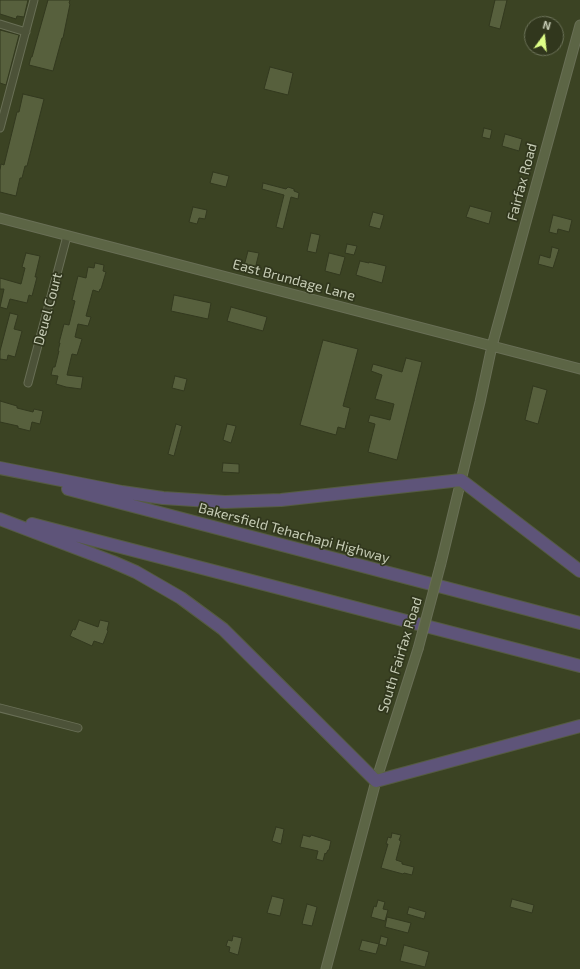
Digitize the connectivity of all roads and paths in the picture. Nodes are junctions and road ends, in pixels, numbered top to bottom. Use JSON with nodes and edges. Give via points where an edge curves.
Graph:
{"nodes":[{"id":1,"x":34,"y":0,"type":"edge"},
{"id":2,"x":0,"y":24,"type":"edge"},
{"id":3,"x":580,"y":25,"type":"edge"},
{"id":4,"x":26,"y":32,"type":"junction"},
{"id":5,"x":0,"y":128,"type":"edge"},
{"id":6,"x":0,"y":218,"type":"edge"},
{"id":7,"x":67,"y":236,"type":"junction"},
{"id":8,"x":492,"y":346,"type":"junction"},
{"id":9,"x":580,"y":369,"type":"edge"},
{"id":10,"x":28,"y":383,"type":"dead end"},
{"id":11,"x":0,"y":468,"type":"edge"},
{"id":12,"x":0,"y":471,"type":"edge"},
{"id":13,"x":461,"y":480,"type":"junction"},
{"id":14,"x":0,"y":516,"type":"edge"},
{"id":15,"x":0,"y":519,"type":"edge"},
{"id":16,"x":580,"y":571,"type":"edge"},
{"id":17,"x":580,"y":623,"type":"edge"},
{"id":18,"x":580,"y":666,"type":"edge"},
{"id":19,"x":0,"y":708,"type":"edge"},
{"id":20,"x":580,"y":726,"type":"edge"},
{"id":21,"x":78,"y":728,"type":"dead end"},
{"id":22,"x":376,"y":781,"type":"junction"},
{"id":23,"x":326,"y":969,"type":"edge"}],
"edges":[{"from":1,"to":4,"type":"street"},
{"from":2,"to":4,"type":"street"},
{"from":3,"to":8,"type":"main road","name":"Fairfax Road"},
{"from":4,"to":5,"type":"street"},
{"from":6,"to":7,"type":"main road","name":"East Brundage Lane"},
{"from":7,"to":8,"type":"main road","name":"East Brundage Lane"},
{"from":7,"to":10,"type":"street","name":"Deuel Court"},
{"from":8,"to":9,"type":"main road","name":"East Brundage Lane"},
{"from":8,"to":13,"type":"main road","name":"South Fairfax Road"},
{"from":11,"to":13,"type":"highway","via":[[122,492],[163,498],[225,502],[281,500]]},
{"from":12,"to":17,"type":"highway","name":"Bakersfield Tehachapi Highway"},
{"from":13,"to":16,"type":"highway"},
{"from":13,"to":22,"type":"main road","name":"South Fairfax Road","bridge":true,"via":[[418,649]]},
{"from":14,"to":18,"type":"highway"},
{"from":15,"to":22,"type":"highway","via":[[113,562],[148,578],[182,598],[228,634]]},
{"from":19,"to":21,"type":"street"},
{"from":20,"to":22,"type":"highway"},
{"from":22,"to":23,"type":"main road","name":"South Fairfax Road"}]}
